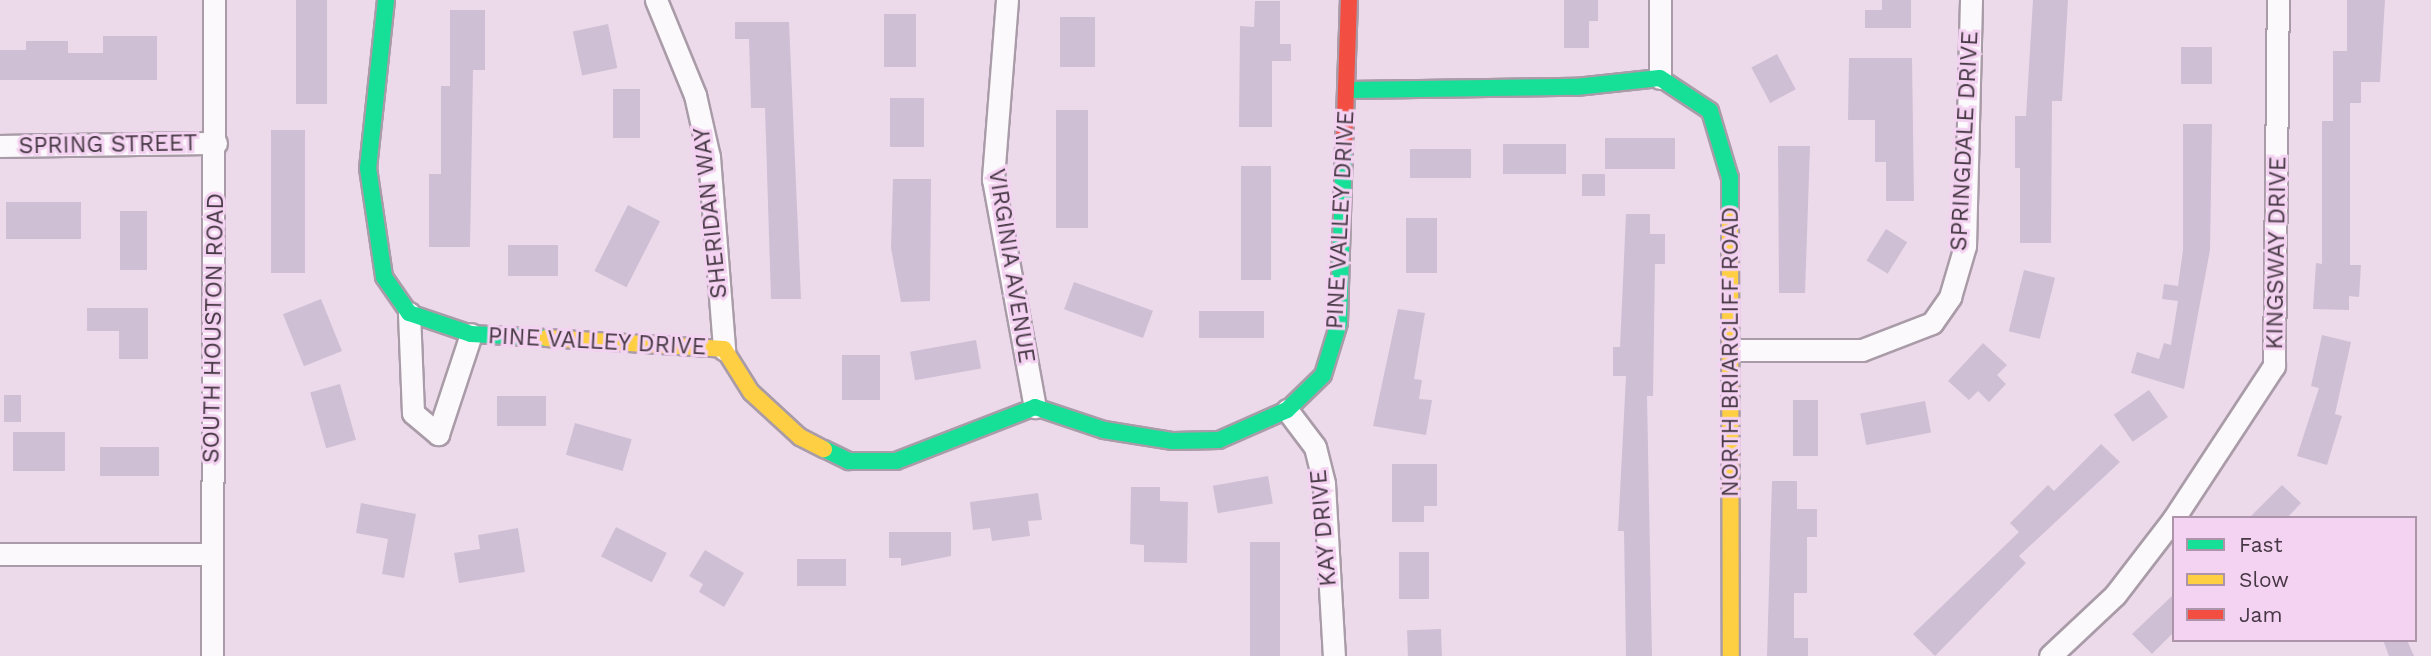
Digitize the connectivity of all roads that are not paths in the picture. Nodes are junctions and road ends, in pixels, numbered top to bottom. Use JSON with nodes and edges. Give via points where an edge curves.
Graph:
{"nodes":[{"id":1,"x":214,"y":0,"type":"edge"},
{"id":2,"x":386,"y":0,"type":"edge"},
{"id":3,"x":656,"y":0,"type":"edge"},
{"id":4,"x":1007,"y":0,"type":"edge"},
{"id":5,"x":1349,"y":0,"type":"edge"},
{"id":6,"x":1660,"y":0,"type":"edge"},
{"id":7,"x":1972,"y":0,"type":"edge"},
{"id":8,"x":2278,"y":0,"type":"edge"},
{"id":9,"x":1660,"y":78,"type":"junction"},
{"id":10,"x":1349,"y":90,"type":"junction"},
{"id":11,"x":216,"y":143,"type":"junction"},
{"id":12,"x":0,"y":146,"type":"edge"},
{"id":13,"x":409,"y":313,"type":"junction"},
{"id":14,"x":471,"y":334,"type":"junction"},
{"id":15,"x":724,"y":349,"type":"junction"},
{"id":16,"x":1733,"y":350,"type":"junction"},
{"id":17,"x":1035,"y":407,"type":"junction"},
{"id":18,"x":1287,"y":410,"type":"junction"},
{"id":19,"x":2175,"y":516,"type":"edge"},
{"id":20,"x":2172,"y":521,"type":"edge"},
{"id":21,"x":0,"y":554,"type":"edge"},
{"id":22,"x":210,"y":554,"type":"junction"},
{"id":23,"x":212,"y":656,"type":"edge"},
{"id":24,"x":1334,"y":656,"type":"edge"},
{"id":25,"x":1731,"y":656,"type":"edge"},
{"id":26,"x":2050,"y":656,"type":"edge"}],
"edges":[{"from":1,"to":11,"type":"street","name":"SOUTH HOUSTON ROAD"},
{"from":2,"to":13,"type":"street","via":[[368,167],[384,278]]},
{"from":3,"to":15,"type":"street","name":"SHERIDAN WAY","via":[[695,94],[709,158]]},
{"from":4,"to":17,"type":"street","name":"VIRGINIA AVENUE","via":[[993,179]]},
{"from":5,"to":10,"type":"street","name":"PINE VALLEY DRIVE"},
{"from":6,"to":9,"type":"street"},
{"from":7,"to":16,"type":"street","name":"SPRINGDALE DRIVE","via":[[1965,246],[1950,297],[1932,323],[1862,350]]},
{"from":8,"to":19,"type":"street","name":"KINGSWAY DRIVE","via":[[2274,366]]},
{"from":9,"to":10,"type":"street","via":[[1563,88]]},
{"from":9,"to":16,"type":"street","name":"NORTH BRIARCLIFF ROAD","via":[[1710,111],[1725,145]]},
{"from":10,"to":18,"type":"street","name":"PINE VALLEY DRIVE","via":[[1339,323],[1323,376]]},
{"from":11,"to":12,"type":"street","name":"SPRING STREET"},
{"from":11,"to":22,"type":"street","name":"SOUTH HOUSTON ROAD"},
{"from":13,"to":14,"type":"street","name":"PINE VALLEY DRIVE"},
{"from":13,"to":14,"type":"street","via":[[414,413],[438,433]]},
{"from":14,"to":15,"type":"street","name":"PINE VALLEY DRIVE"},
{"from":15,"to":17,"type":"street","name":"PINE VALLEY DRIVE","via":[[751,392],[800,437],[849,461],[896,461]]},
{"from":16,"to":25,"type":"street","name":"NORTH BRIARCLIFF ROAD"},
{"from":17,"to":18,"type":"street","name":"PINE VALLEY DRIVE","via":[[1104,430],[1173,441],[1219,440]]},
{"from":18,"to":24,"type":"street","name":"KAY DRIVE","via":[[1315,447],[1324,484]]},
{"from":20,"to":26,"type":"street","name":"KINGSWAY DRIVE","via":[[2115,595]]},
{"from":21,"to":22,"type":"street"},
{"from":22,"to":23,"type":"street","name":"SOUTH HOUSTON ROAD"}]}
